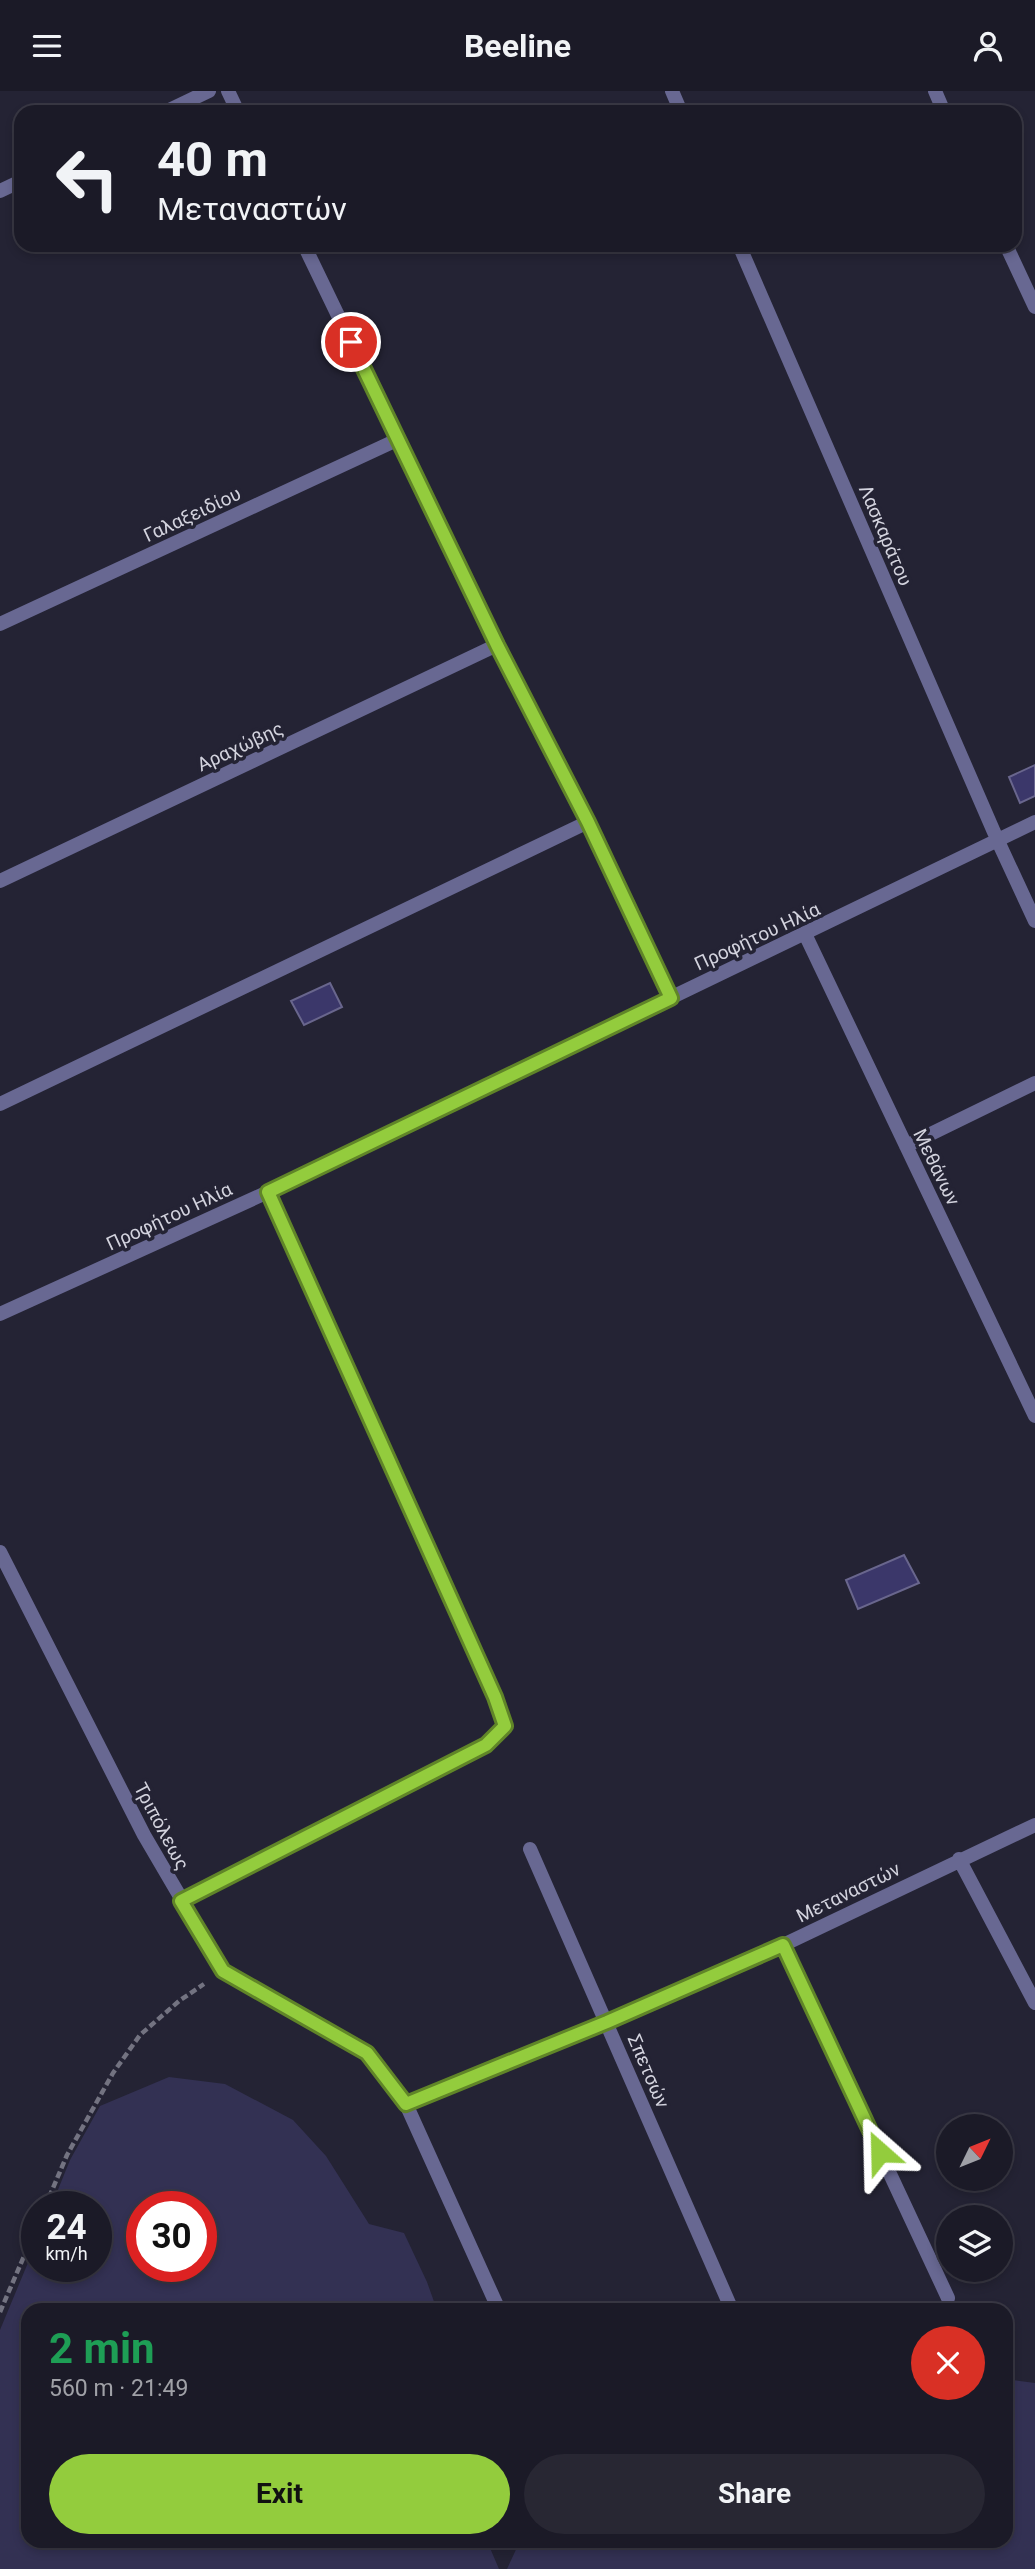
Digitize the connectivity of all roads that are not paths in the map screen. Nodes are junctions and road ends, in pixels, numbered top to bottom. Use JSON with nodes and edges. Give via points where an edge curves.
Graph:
{"nodes":[{"id":1,"x":209,"y":91,"type":"edge"},
{"id":2,"x":180,"y":105,"type":"edge"},
{"id":3,"x":307,"y":252,"type":"edge"},
{"id":4,"x":742,"y":252,"type":"edge"},
{"id":5,"x":1009,"y":252,"type":"edge"},
{"id":6,"x":1035,"y":307,"type":"edge"},
{"id":7,"x":399,"y":439,"type":"junction"},
{"id":8,"x":0,"y":624,"type":"edge"},
{"id":9,"x":497,"y":645,"type":"junction"},
{"id":10,"x":588,"y":822,"type":"junction"},
{"id":11,"x":1035,"y":822,"type":"edge"},
{"id":12,"x":997,"y":839,"type":"junction"},
{"id":13,"x":0,"y":881,"type":"edge"},
{"id":14,"x":1035,"y":921,"type":"edge"},
{"id":15,"x":805,"y":934,"type":"junction"},
{"id":16,"x":671,"y":998,"type":"junction"},
{"id":17,"x":1035,"y":1083,"type":"edge"},
{"id":18,"x":0,"y":1104,"type":"edge"},
{"id":19,"x":906,"y":1146,"type":"junction"},
{"id":20,"x":268,"y":1192,"type":"junction"},
{"id":21,"x":0,"y":1314,"type":"edge"},
{"id":22,"x":1035,"y":1416,"type":"edge"},
{"id":23,"x":0,"y":1552,"type":"edge"},
{"id":24,"x":1035,"y":1825,"type":"edge"},
{"id":25,"x":530,"y":1849,"type":"dead end"},
{"id":26,"x":959,"y":1860,"type":"junction"},
{"id":27,"x":181,"y":1901,"type":"junction"},
{"id":28,"x":783,"y":1945,"type":"junction"},
{"id":29,"x":1035,"y":2003,"type":"edge"},
{"id":30,"x":607,"y":2022,"type":"junction"},
{"id":31,"x":406,"y":2104,"type":"junction"},
{"id":32,"x":948,"y":2298,"type":"dead end"},
{"id":33,"x":496,"y":2303,"type":"edge"},
{"id":34,"x":729,"y":2303,"type":"edge"}],
"edges":[{"from":1,"to":2,"type":"street"},
{"from":3,"to":7,"type":"street"},
{"from":4,"to":12,"type":"street","name":"Λασκαράτου"},
{"from":5,"to":6,"type":"street"},
{"from":7,"to":8,"type":"street","name":"Γαλαξειδίου"},
{"from":7,"to":9,"type":"street"},
{"from":9,"to":10,"type":"street"},
{"from":9,"to":13,"type":"street","name":"Αραχώβης"},
{"from":10,"to":16,"type":"street"},
{"from":10,"to":18,"type":"street"},
{"from":11,"to":12,"type":"street","name":"Προφήτου Ηλία"},
{"from":12,"to":14,"type":"street","name":"Λασκαράτου"},
{"from":12,"to":15,"type":"street","name":"Προφήτου Ηλία"},
{"from":15,"to":16,"type":"street","name":"Προφήτου Ηλία"},
{"from":15,"to":19,"type":"street","name":"Μεθάνων"},
{"from":16,"to":20,"type":"street","name":"Προφήτου Ηλία"},
{"from":17,"to":19,"type":"street"},
{"from":19,"to":22,"type":"street","name":"Μεθάνων"},
{"from":20,"to":21,"type":"street","name":"Προφήτου Ηλία"},
{"from":20,"to":27,"type":"street","via":[[505,1726],[486,1745]]},
{"from":23,"to":27,"type":"street","name":"Τριπόλεως"},
{"from":24,"to":26,"type":"street","name":"Μεταναστών"},
{"from":25,"to":30,"type":"street","name":"Σπετσών"},
{"from":26,"to":28,"type":"street","name":"Μεταναστών"},
{"from":26,"to":29,"type":"street"},
{"from":27,"to":31,"type":"street","name":"Τριπόλεως","via":[[223,1971],[367,2053]]},
{"from":28,"to":30,"type":"street","name":"Μεταναστών"},
{"from":28,"to":32,"type":"street"},
{"from":30,"to":31,"type":"street","name":"Μεταναστών"},
{"from":30,"to":34,"type":"street","name":"Σπετσών"},
{"from":31,"to":33,"type":"street","name":"Τριπόλεως"}]}
